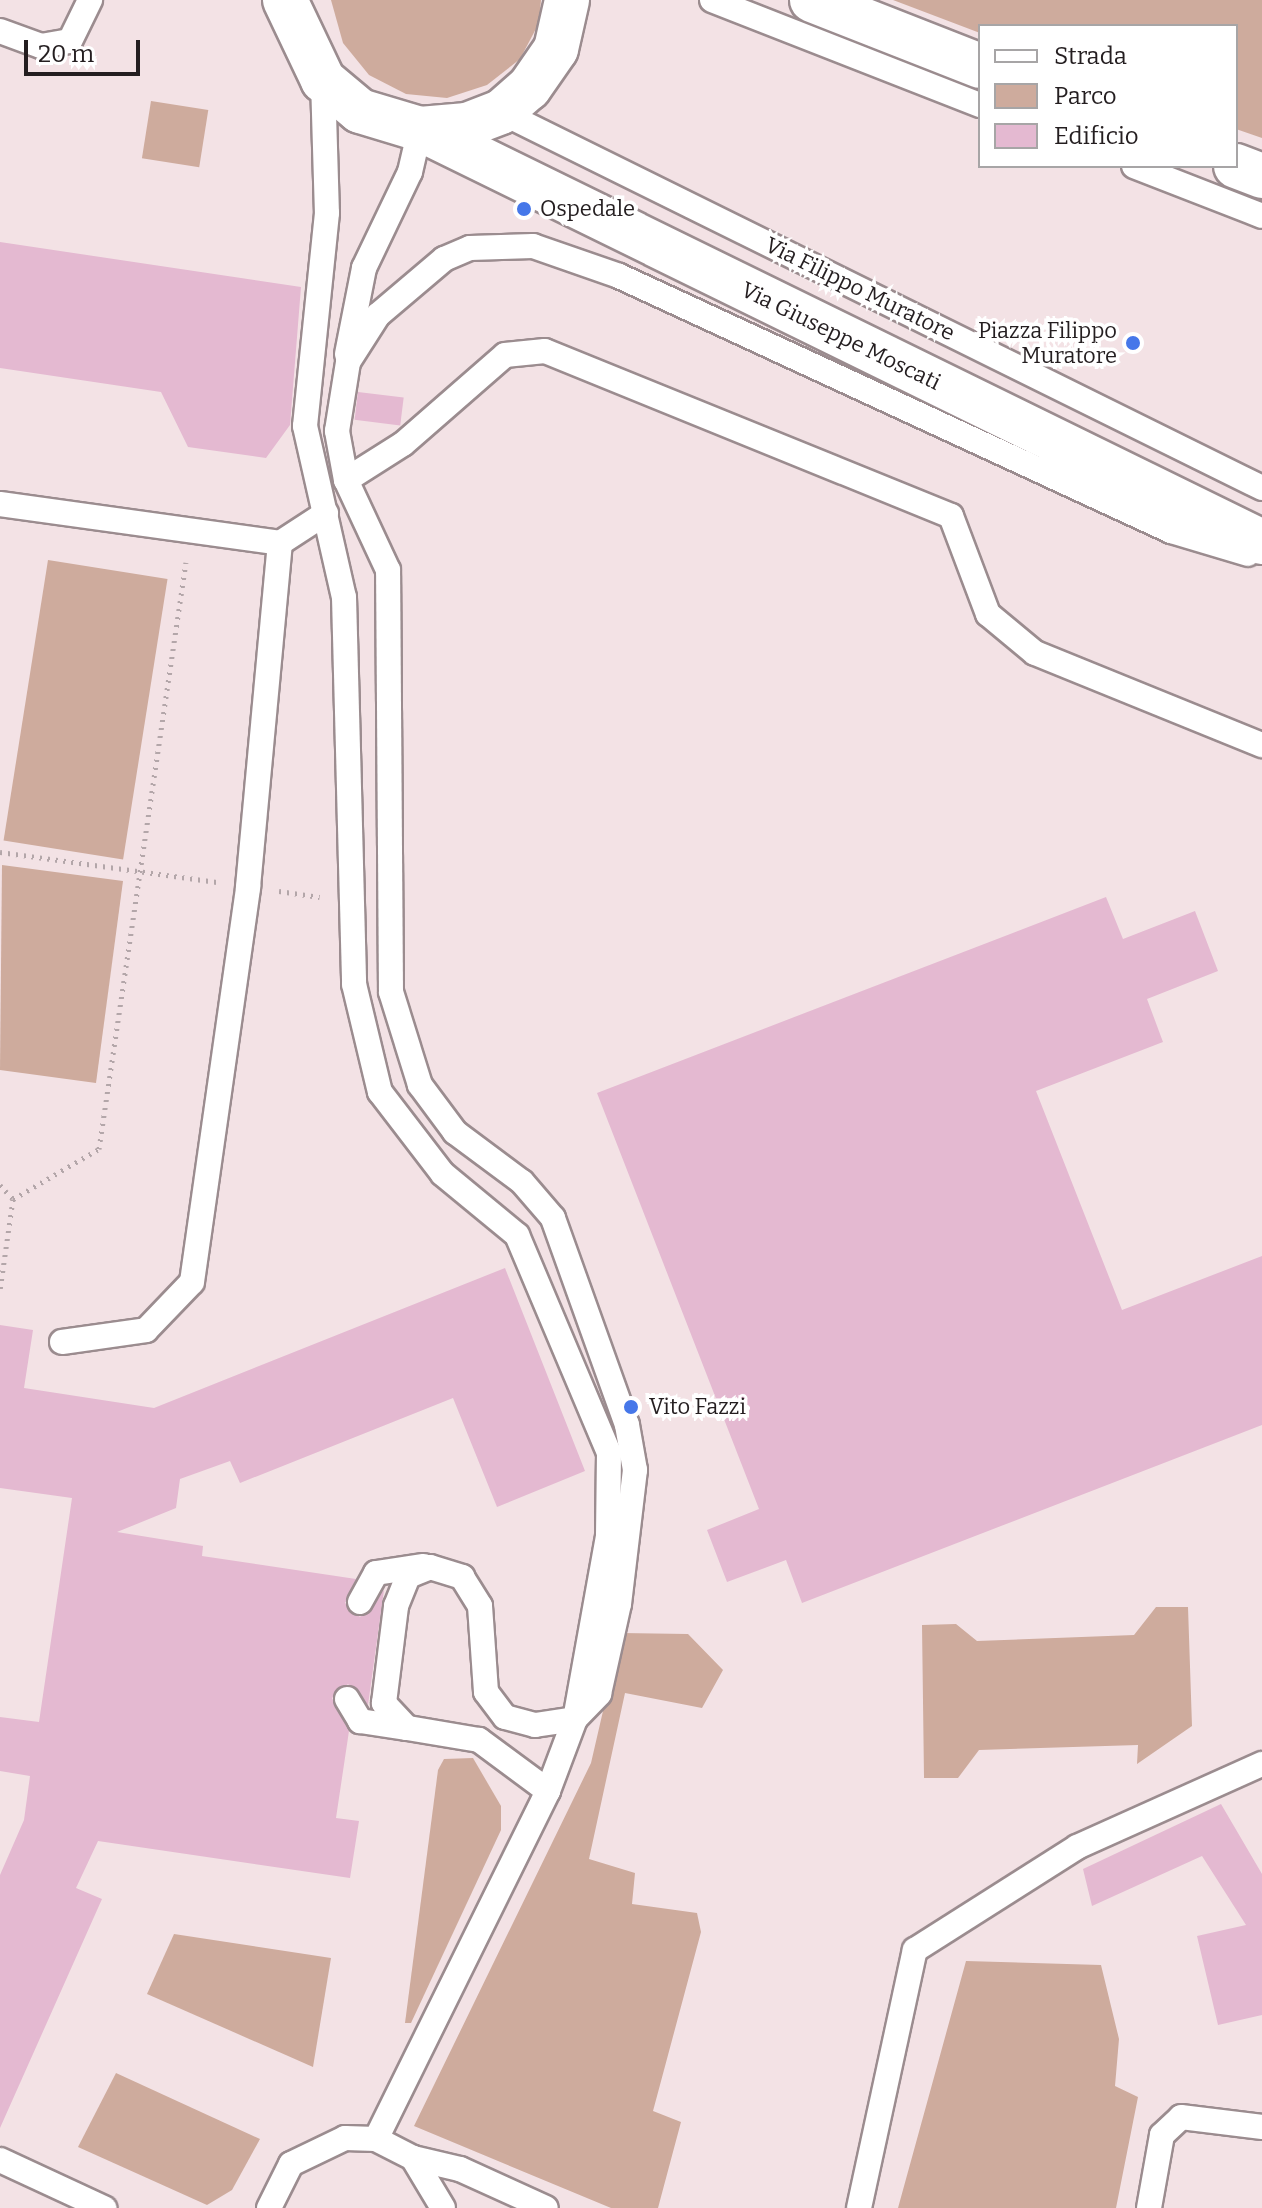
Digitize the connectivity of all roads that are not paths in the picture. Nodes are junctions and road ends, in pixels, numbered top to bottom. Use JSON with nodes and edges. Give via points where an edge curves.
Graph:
{"nodes":[{"id":1,"x":90,"y":0,"type":"edge"},
{"id":2,"x":567,"y":0,"type":"edge"},
{"id":3,"x":712,"y":0,"type":"edge"},
{"id":4,"x":812,"y":0,"type":"edge"},
{"id":5,"x":296,"y":11,"type":"edge"},
{"id":6,"x":0,"y":31,"type":"edge"},
{"id":7,"x":978,"y":65,"type":"edge"},
{"id":8,"x":323,"y":80,"type":"junction"},
{"id":9,"x":978,"y":104,"type":"edge"},
{"id":10,"x":501,"y":112,"type":"junction"},
{"id":11,"x":420,"y":129,"type":"junction"},
{"id":12,"x":1238,"y":167,"type":"edge"},
{"id":13,"x":1139,"y":168,"type":"edge"},
{"id":14,"x":1262,"y":176,"type":"edge"},
{"id":15,"x":1262,"y":216,"type":"edge"},
{"id":16,"x":342,"y":384,"type":"junction"},
{"id":17,"x":346,"y":480,"type":"junction"},
{"id":18,"x":1262,"y":488,"type":"edge"},
{"id":19,"x":0,"y":504,"type":"edge"},
{"id":20,"x":326,"y":513,"type":"junction"},
{"id":21,"x":1262,"y":542,"type":"edge"},
{"id":22,"x":280,"y":543,"type":"junction"},
{"id":23,"x":1262,"y":558,"type":"edge"},
{"id":24,"x":1262,"y":745,"type":"edge"},
{"id":25,"x":62,"y":1342,"type":"dead end"},
{"id":26,"x":430,"y":1567,"type":"junction"},
{"id":27,"x":360,"y":1602,"type":"dead end"},
{"id":28,"x":347,"y":1699,"type":"dead end"},
{"id":29,"x":575,"y":1719,"type":"junction"},
{"id":30,"x":407,"y":1728,"type":"junction"},
{"id":31,"x":1262,"y":1764,"type":"edge"},
{"id":32,"x":548,"y":1791,"type":"junction"},
{"id":33,"x":1262,"y":2127,"type":"edge"},
{"id":34,"x":376,"y":2139,"type":"junction"},
{"id":35,"x":413,"y":2158,"type":"junction"},
{"id":36,"x":0,"y":2160,"type":"edge"},
{"id":37,"x":104,"y":2208,"type":"edge"},
{"id":38,"x":269,"y":2208,"type":"edge"},
{"id":39,"x":443,"y":2208,"type":"edge"},
{"id":40,"x":546,"y":2208,"type":"edge"},
{"id":41,"x":859,"y":2208,"type":"edge"},
{"id":42,"x":1149,"y":2208,"type":"edge"}],
"edges":[{"from":1,"to":6,"type":"lane","via":[[70,41],[54,46]]},
{"from":2,"to":10,"type":"street","name":"Via Giuseppe Moscati","via":[[556,49]]},
{"from":3,"to":9,"type":"lane"},
{"from":4,"to":7,"type":"street"},
{"from":5,"to":8,"type":"street","name":"Via Giuseppe Moscati"},
{"from":8,"to":11,"type":"street","name":"Via Giuseppe Moscati","via":[[360,111]]},
{"from":8,"to":20,"type":"lane","via":[[327,213],[305,426]]},
{"from":10,"to":11,"type":"street","name":"Via Giuseppe Moscati","via":[[467,125]]},
{"from":10,"to":18,"type":"lane","name":"Via Filippo Muratore"},
{"from":11,"to":16,"type":"lane","via":[[410,172],[364,268]]},
{"from":11,"to":21,"type":"street","name":"Via Giuseppe Moscati"},
{"from":12,"to":14,"type":"street"},
{"from":13,"to":15,"type":"lane"},
{"from":16,"to":17,"type":"lane","via":[[337,431]]},
{"from":16,"to":23,"type":"lane","via":[[378,315],[444,259],[470,248],[533,246],[619,276],[1171,531]]},
{"from":17,"to":24,"type":"lane","via":[[403,444],[505,355],[545,351],[951,516],[988,614],[1035,653]]},
{"from":17,"to":29,"type":"lane","via":[[388,570],[391,992],[420,1085],[455,1132],[522,1182],[553,1218],[627,1425],[635,1470],[619,1604],[599,1694]]},
{"from":19,"to":22,"type":"lane"},
{"from":20,"to":22,"type":"lane"},
{"from":20,"to":29,"type":"lane","via":[[344,597],[354,984],[380,1092],[443,1174],[517,1235],[609,1453],[608,1536]]},
{"from":22,"to":25,"type":"lane","via":[[248,887],[192,1282],[146,1330]]},
{"from":26,"to":27,"type":"lane","via":[[376,1573]]},
{"from":26,"to":29,"type":"lane","via":[[462,1577],[480,1606],[486,1692],[505,1717],[535,1725]]},
{"from":26,"to":30,"type":"lane","via":[[408,1576],[396,1606],[384,1703]]},
{"from":28,"to":30,"type":"lane","via":[[360,1721]]},
{"from":29,"to":32,"type":"lane"},
{"from":30,"to":32,"type":"lane","via":[[479,1740]]},
{"from":31,"to":41,"type":"lane","via":[[1077,1847],[915,1950]]},
{"from":32,"to":34,"type":"lane"},
{"from":33,"to":42,"type":"lane","via":[[1181,2117],[1162,2135]]},
{"from":34,"to":35,"type":"lane"},
{"from":34,"to":38,"type":"lane","via":[[316,2146],[291,2164]]},
{"from":35,"to":39,"type":"lane"},
{"from":35,"to":40,"type":"lane","via":[[460,2169]]},
{"from":36,"to":37,"type":"lane"}]}
